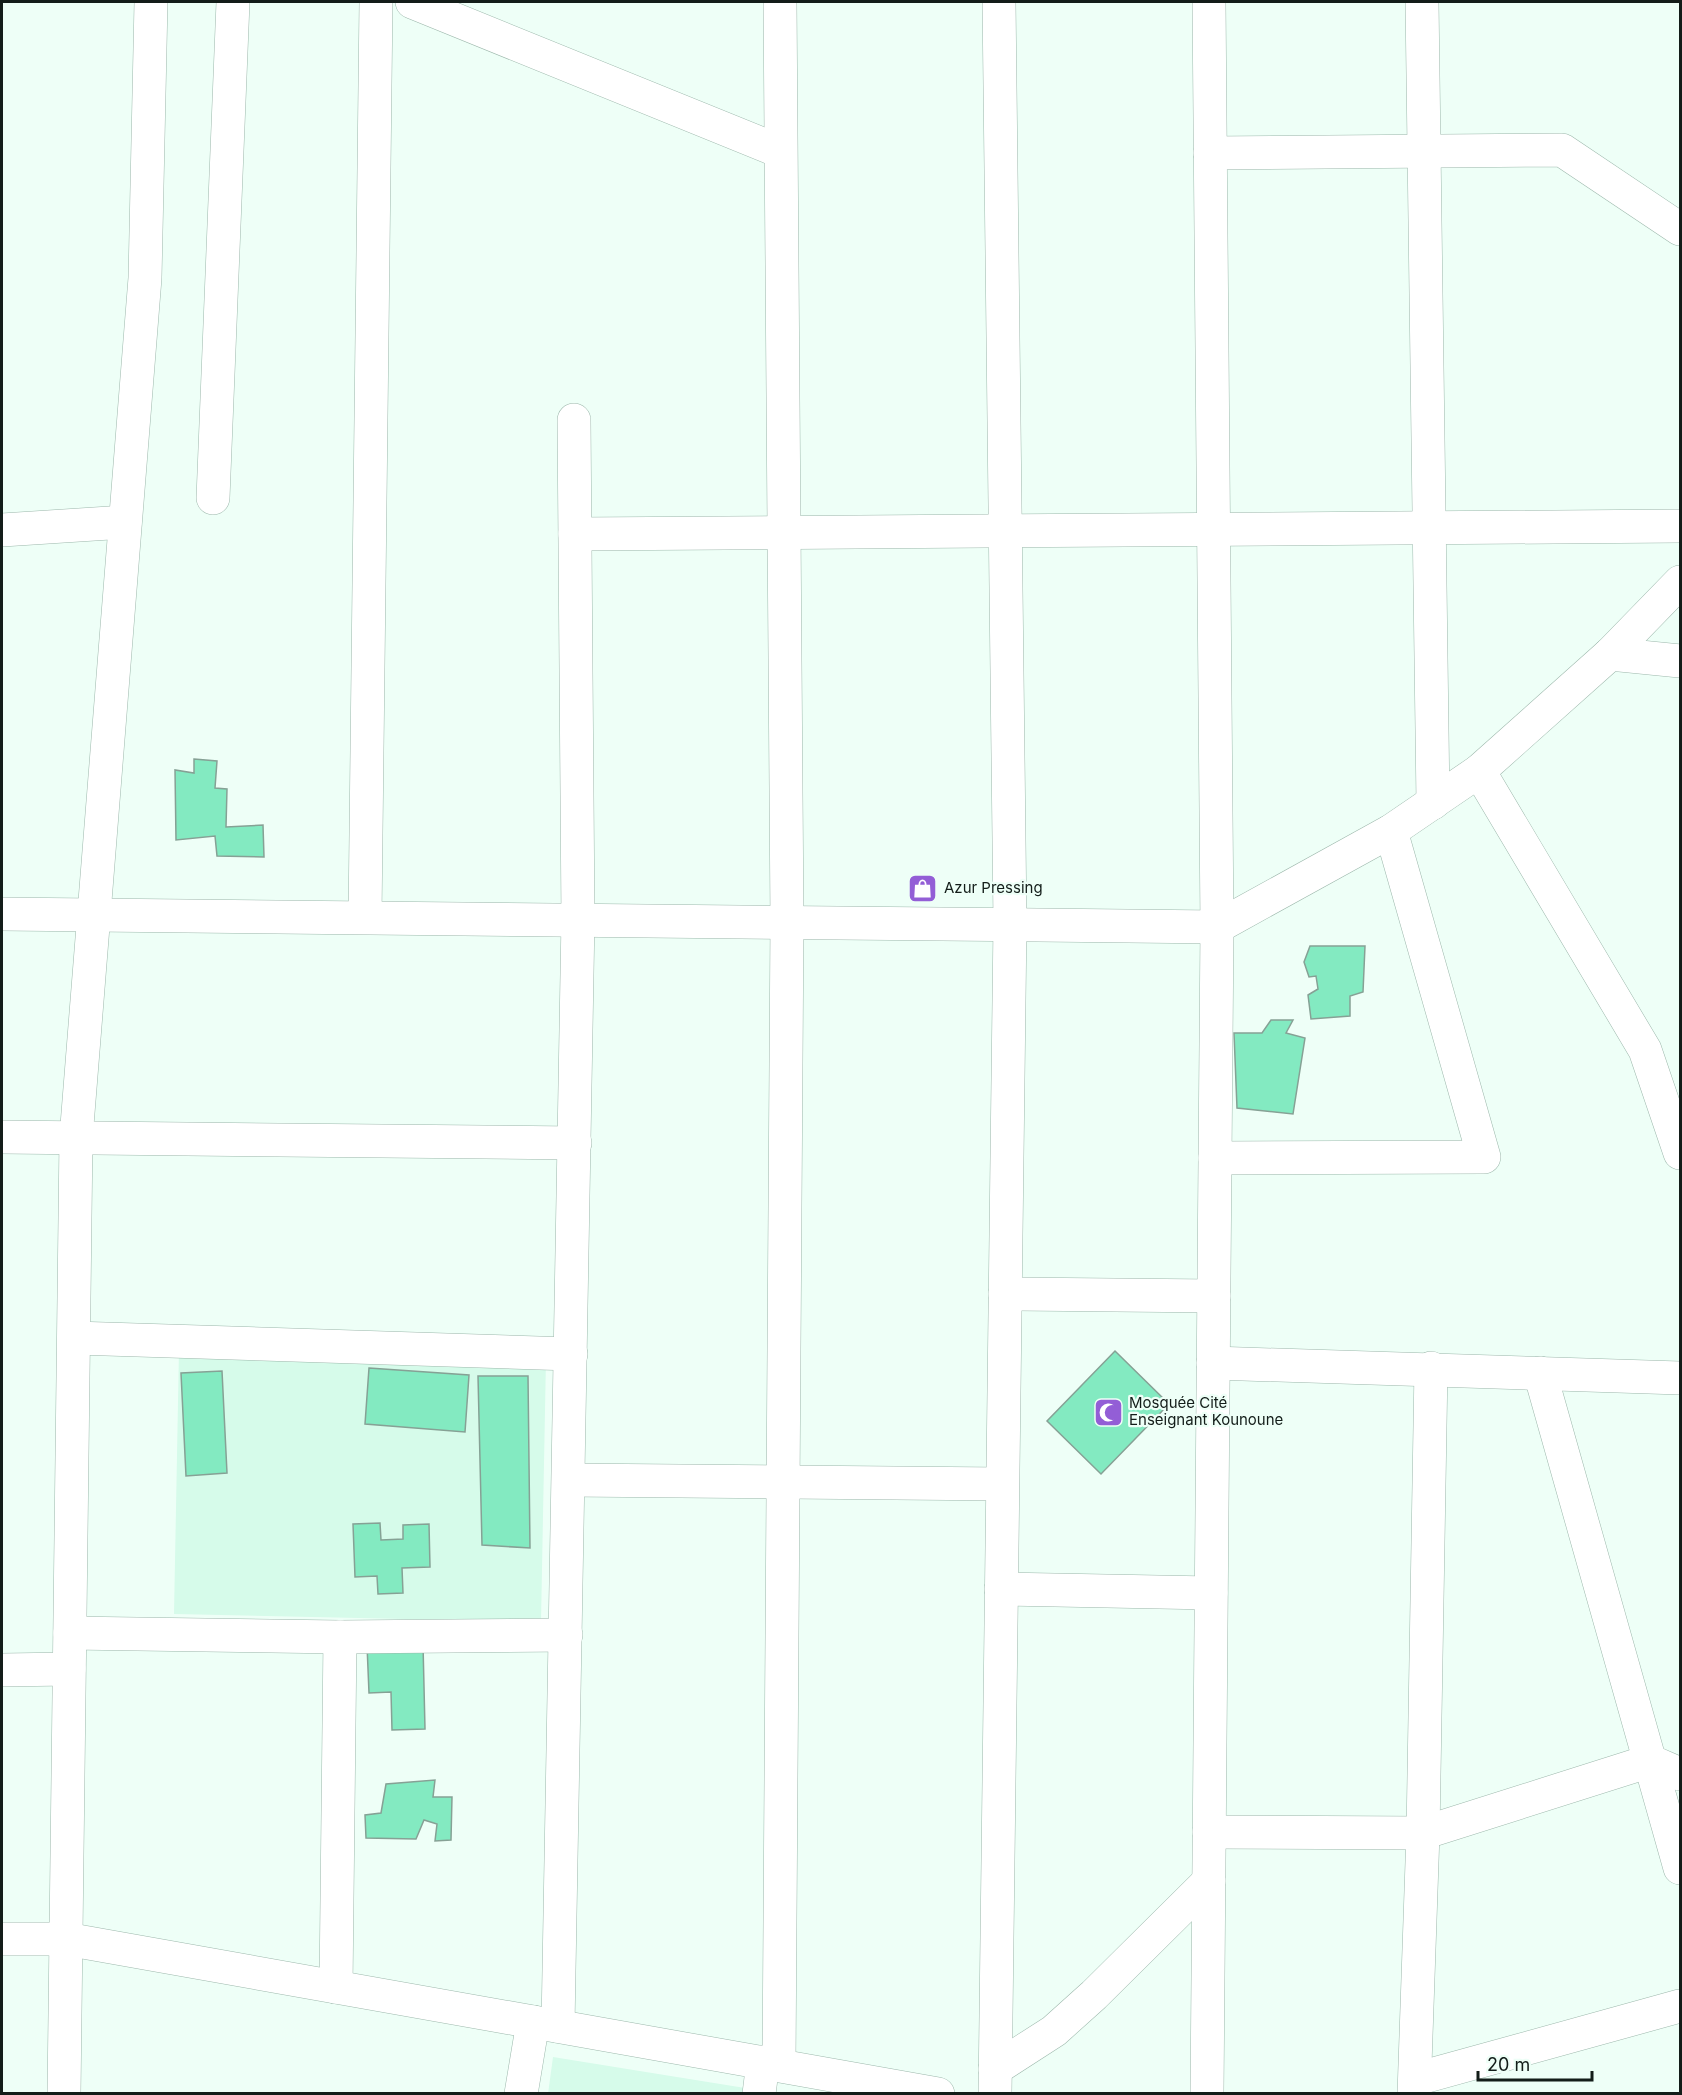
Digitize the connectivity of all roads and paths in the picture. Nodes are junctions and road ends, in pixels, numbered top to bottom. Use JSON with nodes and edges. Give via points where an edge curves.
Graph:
{"nodes":[{"id":1,"x":151,"y":2,"type":"edge"},
{"id":2,"x":233,"y":2,"type":"edge"},
{"id":3,"x":376,"y":2,"type":"edge"},
{"id":4,"x":412,"y":2,"type":"edge"},
{"id":5,"x":780,"y":2,"type":"edge"},
{"id":6,"x":999,"y":2,"type":"edge"},
{"id":7,"x":1209,"y":2,"type":"edge"},
{"id":8,"x":1422,"y":2,"type":"edge"},
{"id":9,"x":470,"y":13,"type":"edge"},
{"id":10,"x":779,"y":151,"type":"junction"},
{"id":11,"x":1424,"y":152,"type":"junction"},
{"id":12,"x":1210,"y":153,"type":"junction"},
{"id":13,"x":1680,"y":229,"type":"edge"},
{"id":14,"x":574,"y":420,"type":"dead end"},
{"id":15,"x":213,"y":498,"type":"dead end"},
{"id":16,"x":125,"y":522,"type":"junction"},
{"id":17,"x":1680,"y":526,"type":"edge"},
{"id":18,"x":1429,"y":527,"type":"junction"},
{"id":19,"x":1214,"y":529,"type":"junction"},
{"id":20,"x":2,"y":530,"type":"edge"},
{"id":21,"x":1005,"y":531,"type":"junction"},
{"id":22,"x":783,"y":532,"type":"junction"},
{"id":23,"x":575,"y":534,"type":"junction"},
{"id":24,"x":1680,"y":582,"type":"edge"},
{"id":25,"x":1610,"y":654,"type":"junction"},
{"id":26,"x":1680,"y":661,"type":"edge"},
{"id":27,"x":1479,"y":771,"type":"junction"},
{"id":28,"x":1433,"y":803,"type":"junction"},
{"id":29,"x":1391,"y":831,"type":"junction"},
{"id":30,"x":2,"y":914,"type":"edge"},
{"id":31,"x":95,"y":915,"type":"junction"},
{"id":32,"x":365,"y":917,"type":"junction"},
{"id":33,"x":578,"y":919,"type":"junction"},
{"id":34,"x":787,"y":921,"type":"junction"},
{"id":35,"x":1010,"y":923,"type":"junction"},
{"id":36,"x":1217,"y":927,"type":"junction"},
{"id":37,"x":2,"y":1137,"type":"edge"},
{"id":38,"x":76,"y":1138,"type":"junction"},
{"id":39,"x":575,"y":1143,"type":"junction"},
{"id":40,"x":1680,"y":1153,"type":"edge"},
{"id":41,"x":1215,"y":1158,"type":"junction"},
{"id":42,"x":1005,"y":1294,"type":"junction"},
{"id":43,"x":1214,"y":1296,"type":"junction"},
{"id":44,"x":74,"y":1338,"type":"junction"},
{"id":45,"x":571,"y":1354,"type":"junction"},
{"id":46,"x":1213,"y":1363,"type":"junction"},
{"id":47,"x":1431,"y":1368,"type":"junction"},
{"id":48,"x":1540,"y":1373,"type":"junction"},
{"id":49,"x":1680,"y":1378,"type":"edge"},
{"id":50,"x":569,"y":1480,"type":"junction"},
{"id":51,"x":784,"y":1482,"type":"junction"},
{"id":52,"x":1002,"y":1484,"type":"junction"},
{"id":53,"x":1001,"y":1588,"type":"junction"},
{"id":54,"x":1211,"y":1593,"type":"junction"},
{"id":55,"x":70,"y":1633,"type":"junction"},
{"id":56,"x":566,"y":1635,"type":"junction"},
{"id":57,"x":340,"y":1636,"type":"junction"},
{"id":58,"x":69,"y":1669,"type":"junction"},
{"id":59,"x":2,"y":1670,"type":"edge"},
{"id":60,"x":1650,"y":1761,"type":"junction"},
{"id":61,"x":1680,"y":1774,"type":"edge"},
{"id":62,"x":1209,"y":1832,"type":"junction"},
{"id":63,"x":1423,"y":1833,"type":"junction"},
{"id":64,"x":1680,"y":1868,"type":"edge"},
{"id":65,"x":1209,"y":1881,"type":"junction"},
{"id":66,"x":2,"y":1939,"type":"edge"},
{"id":67,"x":66,"y":1939,"type":"junction"},
{"id":68,"x":336,"y":1987,"type":"junction"},
{"id":69,"x":1680,"y":2006,"type":"edge"},
{"id":70,"x":545,"y":2024,"type":"junction"},
{"id":71,"x":767,"y":2074,"type":"edge"},
{"id":72,"x":995,"y":2081,"type":"edge"},
{"id":73,"x":1415,"y":2086,"type":"edge"},
{"id":74,"x":64,"y":2094,"type":"edge"},
{"id":75,"x":521,"y":2094,"type":"edge"},
{"id":76,"x":938,"y":2094,"type":"edge"},
{"id":77,"x":1207,"y":2094,"type":"edge"}],
"edges":[{"from":1,"to":16,"type":"street","via":[[145,278]]},
{"from":2,"to":15,"type":"street"},
{"from":3,"to":32,"type":"street"},
{"from":4,"to":9,"type":"street"},
{"from":5,"to":10,"type":"street"},
{"from":6,"to":21,"type":"street"},
{"from":7,"to":12,"type":"street"},
{"from":8,"to":11,"type":"street"},
{"from":9,"to":10,"type":"street"},
{"from":10,"to":22,"type":"street"},
{"from":11,"to":12,"type":"street"},
{"from":11,"to":13,"type":"street","via":[[1562,150]]},
{"from":11,"to":18,"type":"street"},
{"from":12,"to":19,"type":"street"},
{"from":14,"to":23,"type":"street"},
{"from":16,"to":20,"type":"street"},
{"from":16,"to":31,"type":"street"},
{"from":17,"to":18,"type":"street"},
{"from":18,"to":19,"type":"street"},
{"from":18,"to":28,"type":"street"},
{"from":19,"to":21,"type":"street"},
{"from":19,"to":36,"type":"street"},
{"from":21,"to":22,"type":"street"},
{"from":21,"to":35,"type":"street"},
{"from":22,"to":23,"type":"street"},
{"from":22,"to":34,"type":"street"},
{"from":23,"to":33,"type":"street"},
{"from":24,"to":25,"type":"street"},
{"from":25,"to":26,"type":"street"},
{"from":25,"to":27,"type":"street"},
{"from":27,"to":28,"type":"street"},
{"from":27,"to":40,"type":"street","via":[[1646,1050]]},
{"from":28,"to":29,"type":"street"},
{"from":29,"to":36,"type":"street"},
{"from":29,"to":41,"type":"street","via":[[1484,1157]]},
{"from":30,"to":31,"type":"street"},
{"from":31,"to":32,"type":"street"},
{"from":31,"to":38,"type":"street"},
{"from":32,"to":33,"type":"street"},
{"from":33,"to":34,"type":"street"},
{"from":33,"to":39,"type":"street"},
{"from":34,"to":35,"type":"street"},
{"from":34,"to":51,"type":"street"},
{"from":35,"to":36,"type":"street"},
{"from":35,"to":42,"type":"street"},
{"from":36,"to":41,"type":"street"},
{"from":37,"to":38,"type":"street"},
{"from":38,"to":39,"type":"street"},
{"from":38,"to":44,"type":"street"},
{"from":39,"to":45,"type":"street"},
{"from":41,"to":43,"type":"street"},
{"from":42,"to":43,"type":"street"},
{"from":42,"to":52,"type":"street"},
{"from":43,"to":46,"type":"street"},
{"from":44,"to":45,"type":"street"},
{"from":44,"to":55,"type":"street"},
{"from":45,"to":50,"type":"street"},
{"from":46,"to":47,"type":"street"},
{"from":46,"to":54,"type":"street"},
{"from":47,"to":48,"type":"street"},
{"from":47,"to":63,"type":"street"},
{"from":48,"to":49,"type":"street"},
{"from":48,"to":60,"type":"street"},
{"from":50,"to":51,"type":"street"},
{"from":50,"to":56,"type":"street"},
{"from":51,"to":52,"type":"street"},
{"from":51,"to":71,"type":"street"},
{"from":52,"to":53,"type":"street"},
{"from":53,"to":54,"type":"street"},
{"from":53,"to":72,"type":"street"},
{"from":54,"to":62,"type":"street"},
{"from":55,"to":57,"type":"street"},
{"from":55,"to":58,"type":"street"},
{"from":56,"to":57,"type":"street"},
{"from":56,"to":70,"type":"street"},
{"from":57,"to":68,"type":"street"},
{"from":58,"to":59,"type":"street"},
{"from":58,"to":67,"type":"street"},
{"from":60,"to":61,"type":"street"},
{"from":60,"to":63,"type":"street"},
{"from":60,"to":64,"type":"street"},
{"from":62,"to":63,"type":"street"},
{"from":62,"to":65,"type":"street"},
{"from":63,"to":73,"type":"street"},
{"from":65,"to":72,"type":"street","via":[[1094,1995]]},
{"from":65,"to":77,"type":"street"},
{"from":66,"to":67,"type":"street"},
{"from":67,"to":68,"type":"street"},
{"from":67,"to":74,"type":"street"},
{"from":68,"to":70,"type":"street"},
{"from":69,"to":73,"type":"street"},
{"from":70,"to":71,"type":"street"},
{"from":70,"to":75,"type":"street"},
{"from":71,"to":76,"type":"street"}]}
